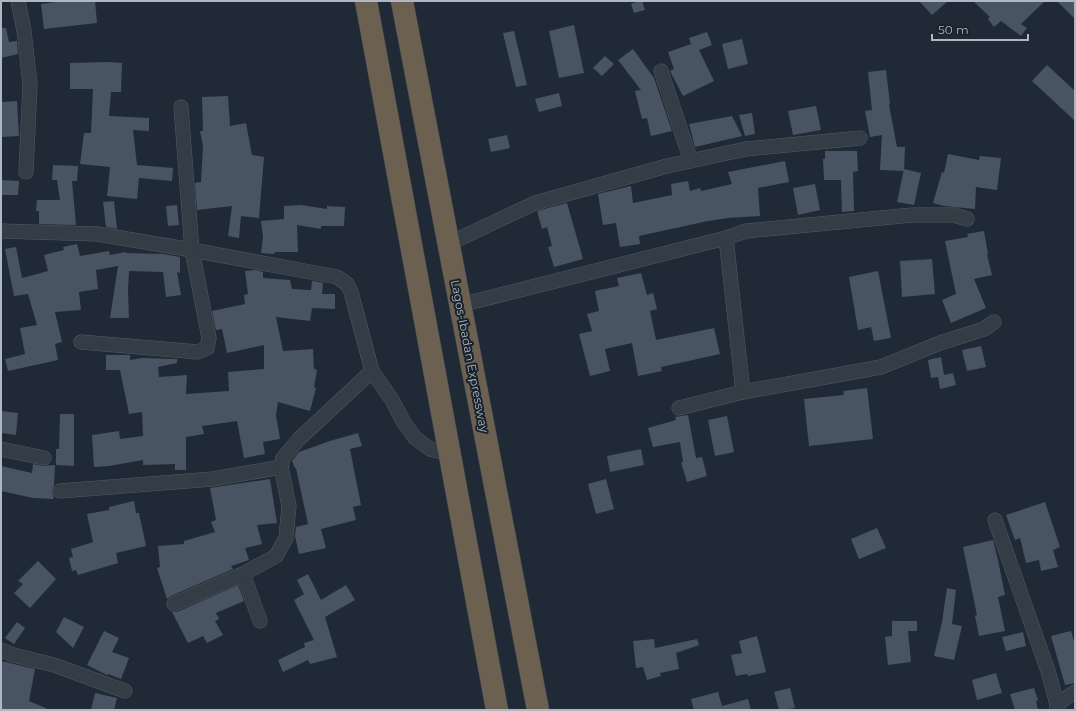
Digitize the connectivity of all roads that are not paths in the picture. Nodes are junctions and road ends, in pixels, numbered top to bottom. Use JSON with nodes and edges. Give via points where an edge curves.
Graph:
{"nodes":[{"id":1,"x":18,"y":1,"type":"edge"},
{"id":2,"x":366,"y":1,"type":"edge"},
{"id":3,"x":402,"y":1,"type":"edge"},
{"id":4,"x":661,"y":70,"type":"dead end"},
{"id":5,"x":181,"y":107,"type":"dead end"},
{"id":6,"x":860,"y":138,"type":"dead end"},
{"id":7,"x":691,"y":161,"type":"junction"},
{"id":8,"x":26,"y":172,"type":"dead end"},
{"id":9,"x":967,"y":219,"type":"dead end"},
{"id":10,"x":1,"y":230,"type":"edge"},
{"id":11,"x":726,"y":238,"type":"junction"},
{"id":12,"x":448,"y":244,"type":"junction"},
{"id":13,"x":192,"y":250,"type":"junction"},
{"id":14,"x":460,"y":305,"type":"junction"},
{"id":15,"x":994,"y":322,"type":"dead end"},
{"id":16,"x":81,"y":342,"type":"dead end"},
{"id":17,"x":372,"y":370,"type":"junction"},
{"id":18,"x":743,"y":392,"type":"junction"},
{"id":19,"x":679,"y":408,"type":"dead end"},
{"id":20,"x":1,"y":448,"type":"edge"},
{"id":21,"x":450,"y":454,"type":"junction"},
{"id":22,"x":44,"y":458,"type":"dead end"},
{"id":23,"x":281,"y":467,"type":"junction"},
{"id":24,"x":60,"y":491,"type":"dead end"},
{"id":25,"x":994,"y":520,"type":"dead end"},
{"id":26,"x":242,"y":574,"type":"junction"},
{"id":27,"x":174,"y":604,"type":"dead end"},
{"id":28,"x":260,"y":621,"type":"dead end"},
{"id":29,"x":1,"y":650,"type":"edge"},
{"id":30,"x":125,"y":691,"type":"dead end"},
{"id":31,"x":1075,"y":692,"type":"edge"},
{"id":32,"x":1057,"y":707,"type":"edge"},
{"id":33,"x":497,"y":710,"type":"edge"},
{"id":34,"x":538,"y":710,"type":"edge"}],
"edges":[{"from":1,"to":8,"type":"street","via":[[30,84]]},
{"from":2,"to":21,"type":"highway"},
{"from":3,"to":12,"type":"highway","name":"Lagos-Ibadan Expressway"},
{"from":4,"to":7,"type":"street"},
{"from":5,"to":13,"type":"street"},
{"from":6,"to":7,"type":"street","via":[[746,149]]},
{"from":7,"to":12,"type":"street","via":[[535,203]]},
{"from":9,"to":11,"type":"street","via":[[954,215],[912,215],[762,229]]},
{"from":10,"to":13,"type":"street","via":[[97,234]]},
{"from":11,"to":14,"type":"street"},
{"from":11,"to":18,"type":"street"},
{"from":12,"to":14,"type":"highway","name":"Lagos-Ibadan Expressway"},
{"from":13,"to":16,"type":"street","via":[[210,338],[207,348],[198,352]]},
{"from":13,"to":17,"type":"street","via":[[337,276],[347,284],[351,292]]},
{"from":14,"to":34,"type":"highway","name":"Lagos-Ibadan Expressway"},
{"from":15,"to":18,"type":"street","via":[[881,367]]},
{"from":17,"to":21,"type":"street","via":[[415,438],[430,449]]},
{"from":17,"to":23,"type":"street","via":[[299,439],[283,458]]},
{"from":18,"to":19,"type":"street"},
{"from":20,"to":22,"type":"street"},
{"from":21,"to":33,"type":"highway"},
{"from":23,"to":24,"type":"street","via":[[213,479]]},
{"from":23,"to":26,"type":"street","via":[[289,506],[286,538],[276,556]]},
{"from":25,"to":32,"type":"street","via":[[1048,671]]},
{"from":26,"to":27,"type":"street"},
{"from":26,"to":28,"type":"street"},
{"from":29,"to":30,"type":"street","via":[[54,665]]},
{"from":31,"to":32,"type":"street"}]}
